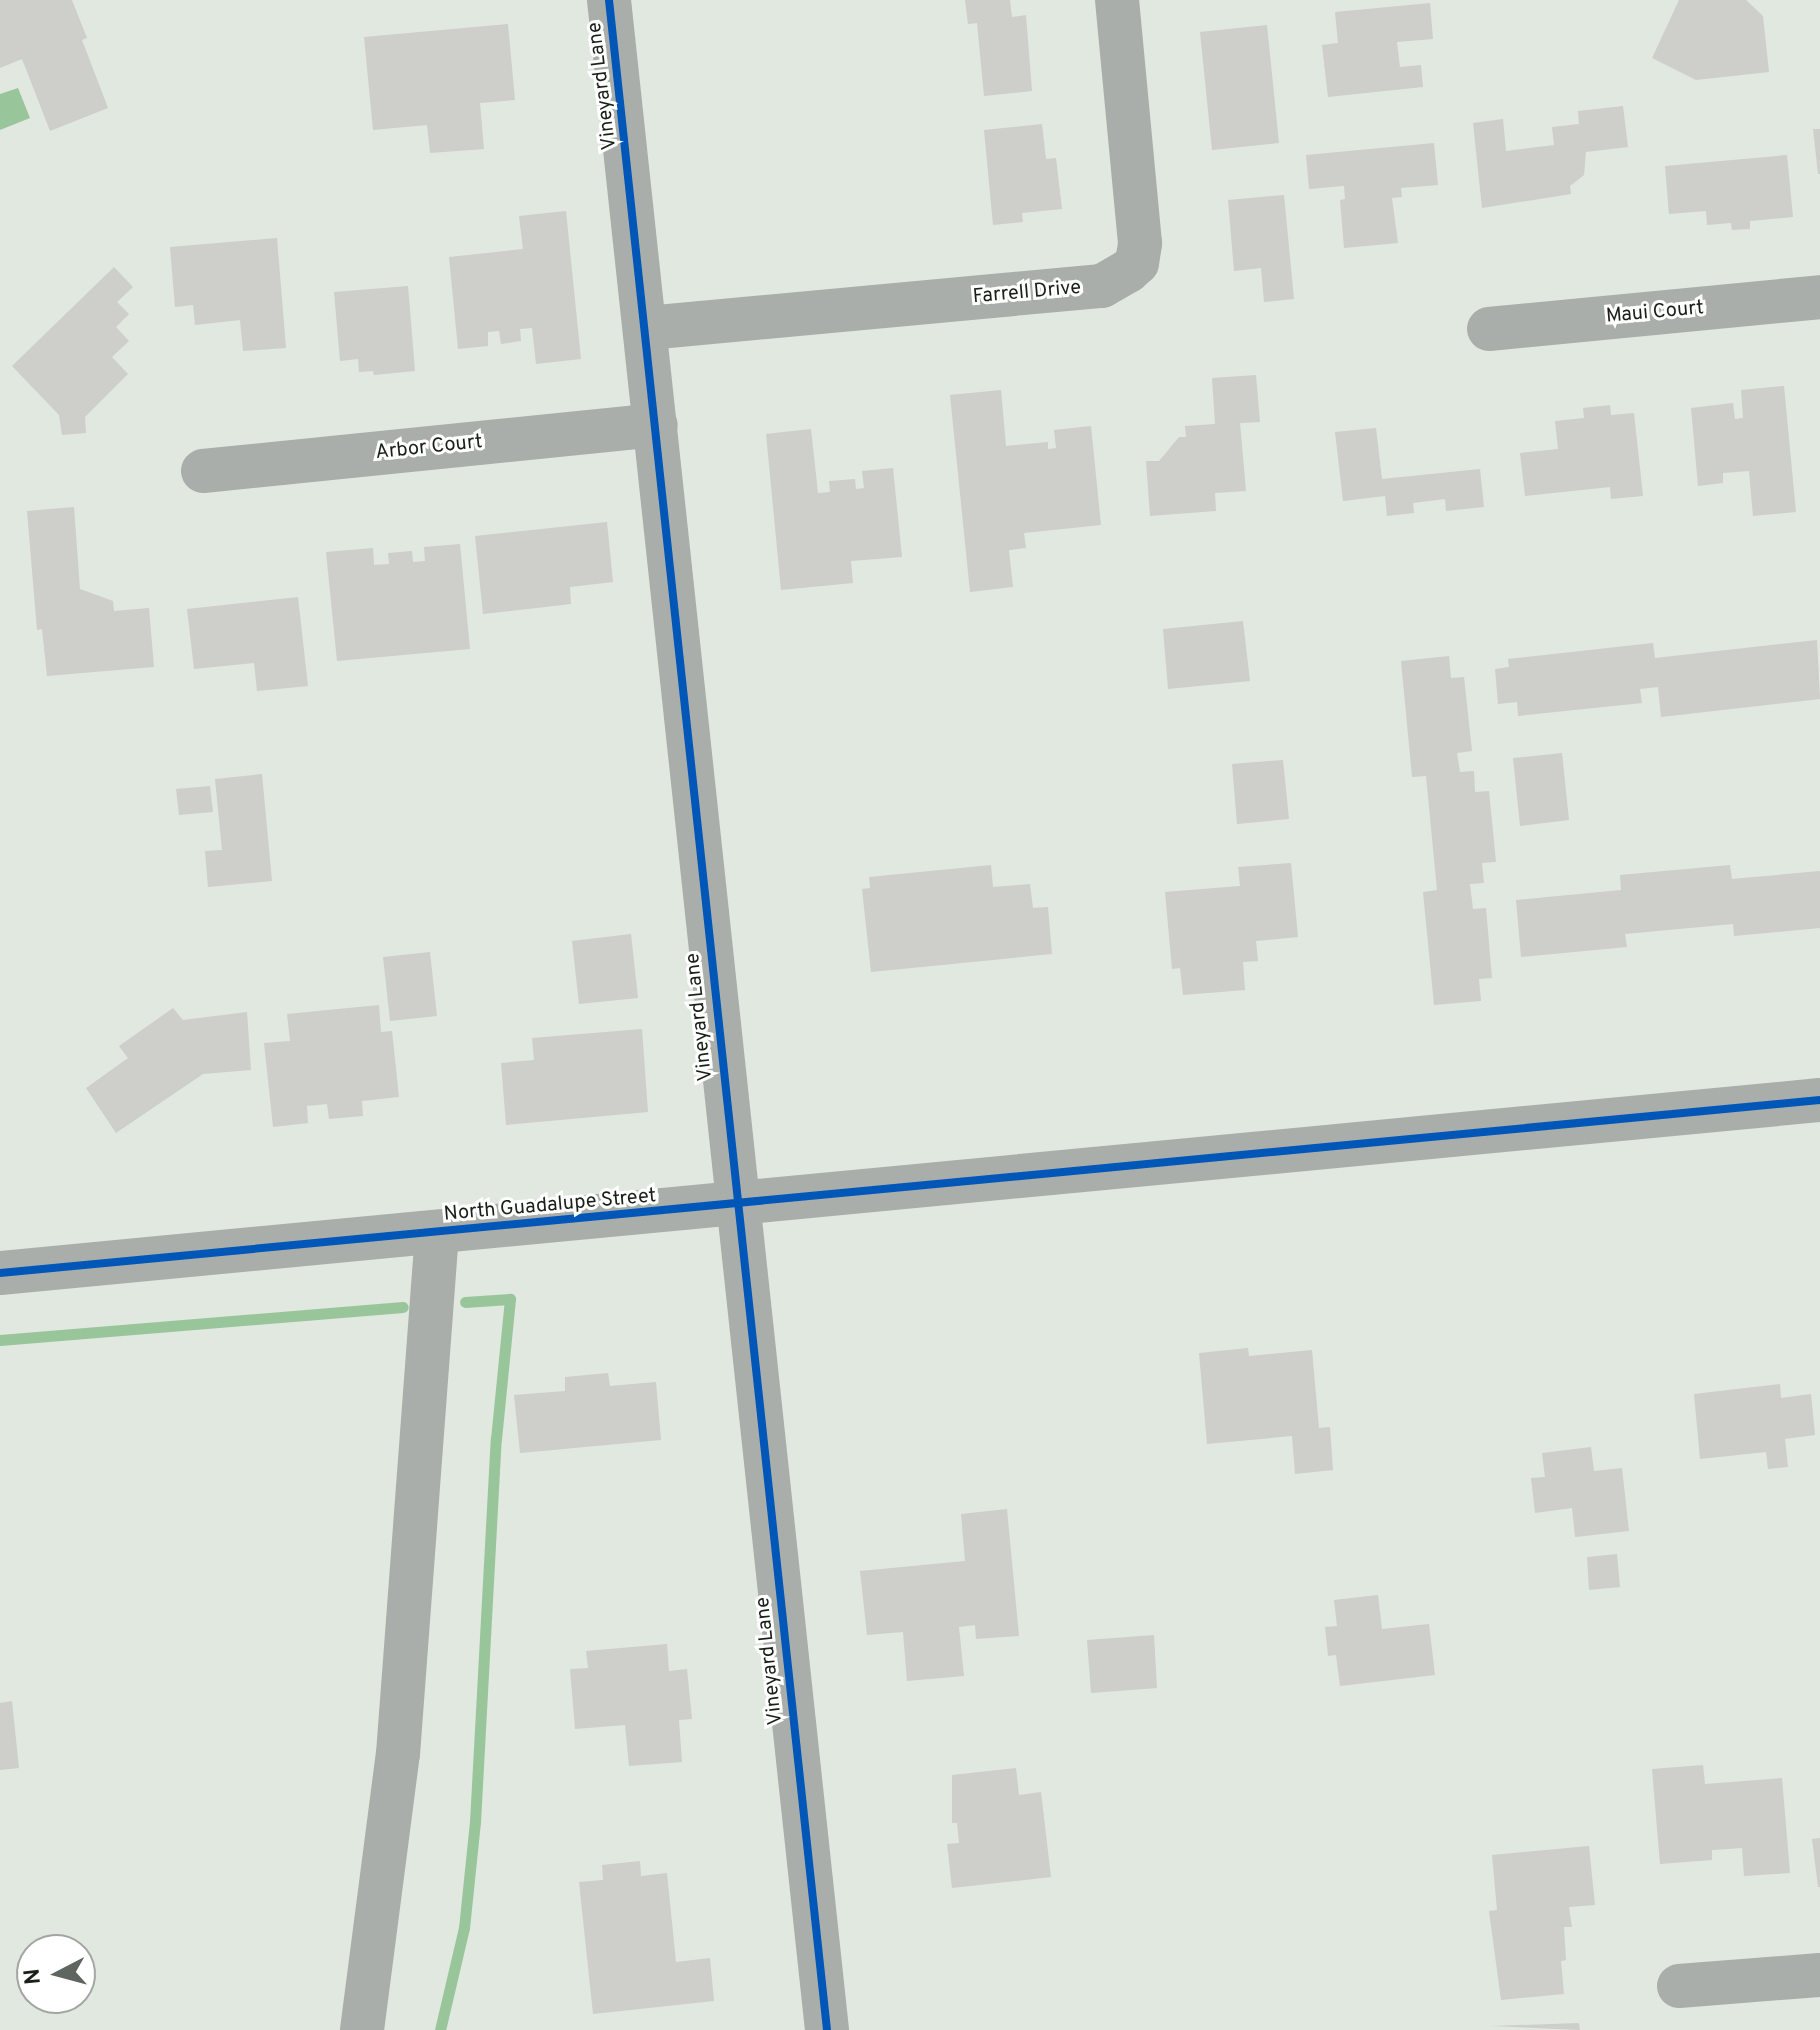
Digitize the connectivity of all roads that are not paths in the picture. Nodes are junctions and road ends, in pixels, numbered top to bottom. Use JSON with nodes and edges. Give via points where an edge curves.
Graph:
{"nodes":[{"id":1,"x":609,"y":0,"type":"edge"},
{"id":2,"x":1117,"y":0,"type":"edge"},
{"id":3,"x":1820,"y":297,"type":"edge"},
{"id":4,"x":647,"y":328,"type":"junction"},
{"id":5,"x":1489,"y":329,"type":"dead end"},
{"id":6,"x":656,"y":425,"type":"junction"},
{"id":7,"x":203,"y":471,"type":"dead end"},
{"id":8,"x":1820,"y":1100,"type":"edge"},
{"id":9,"x":736,"y":1205,"type":"junction"},
{"id":10,"x":437,"y":1233,"type":"junction"},
{"id":11,"x":0,"y":1273,"type":"edge"},
{"id":12,"x":1820,"y":1975,"type":"edge"},
{"id":13,"x":1679,"y":1986,"type":"dead end"},
{"id":14,"x":362,"y":2030,"type":"edge"},
{"id":15,"x":827,"y":2030,"type":"edge"}],
"edges":[{"from":1,"to":4,"type":"street","name":"Vineyard Lane"},
{"from":2,"to":4,"type":"street","name":"Farrell Drive","via":[[1140,243],[1137,263],[1128,271],[1102,286]]},
{"from":3,"to":5,"type":"street","name":"Maui Court"},
{"from":4,"to":6,"type":"street","name":"Vineyard Lane"},
{"from":6,"to":7,"type":"street","name":"Arbor Court"},
{"from":6,"to":9,"type":"street","name":"Vineyard Lane"},
{"from":8,"to":9,"type":"street","name":"North Guadalupe Street"},
{"from":9,"to":10,"type":"street","name":"North Guadalupe Street"},
{"from":9,"to":15,"type":"street","name":"Vineyard Lane"},
{"from":10,"to":11,"type":"street","name":"North Guadalupe Street"},
{"from":10,"to":14,"type":"street","via":[[398,1754]]},
{"from":12,"to":13,"type":"street"}]}
